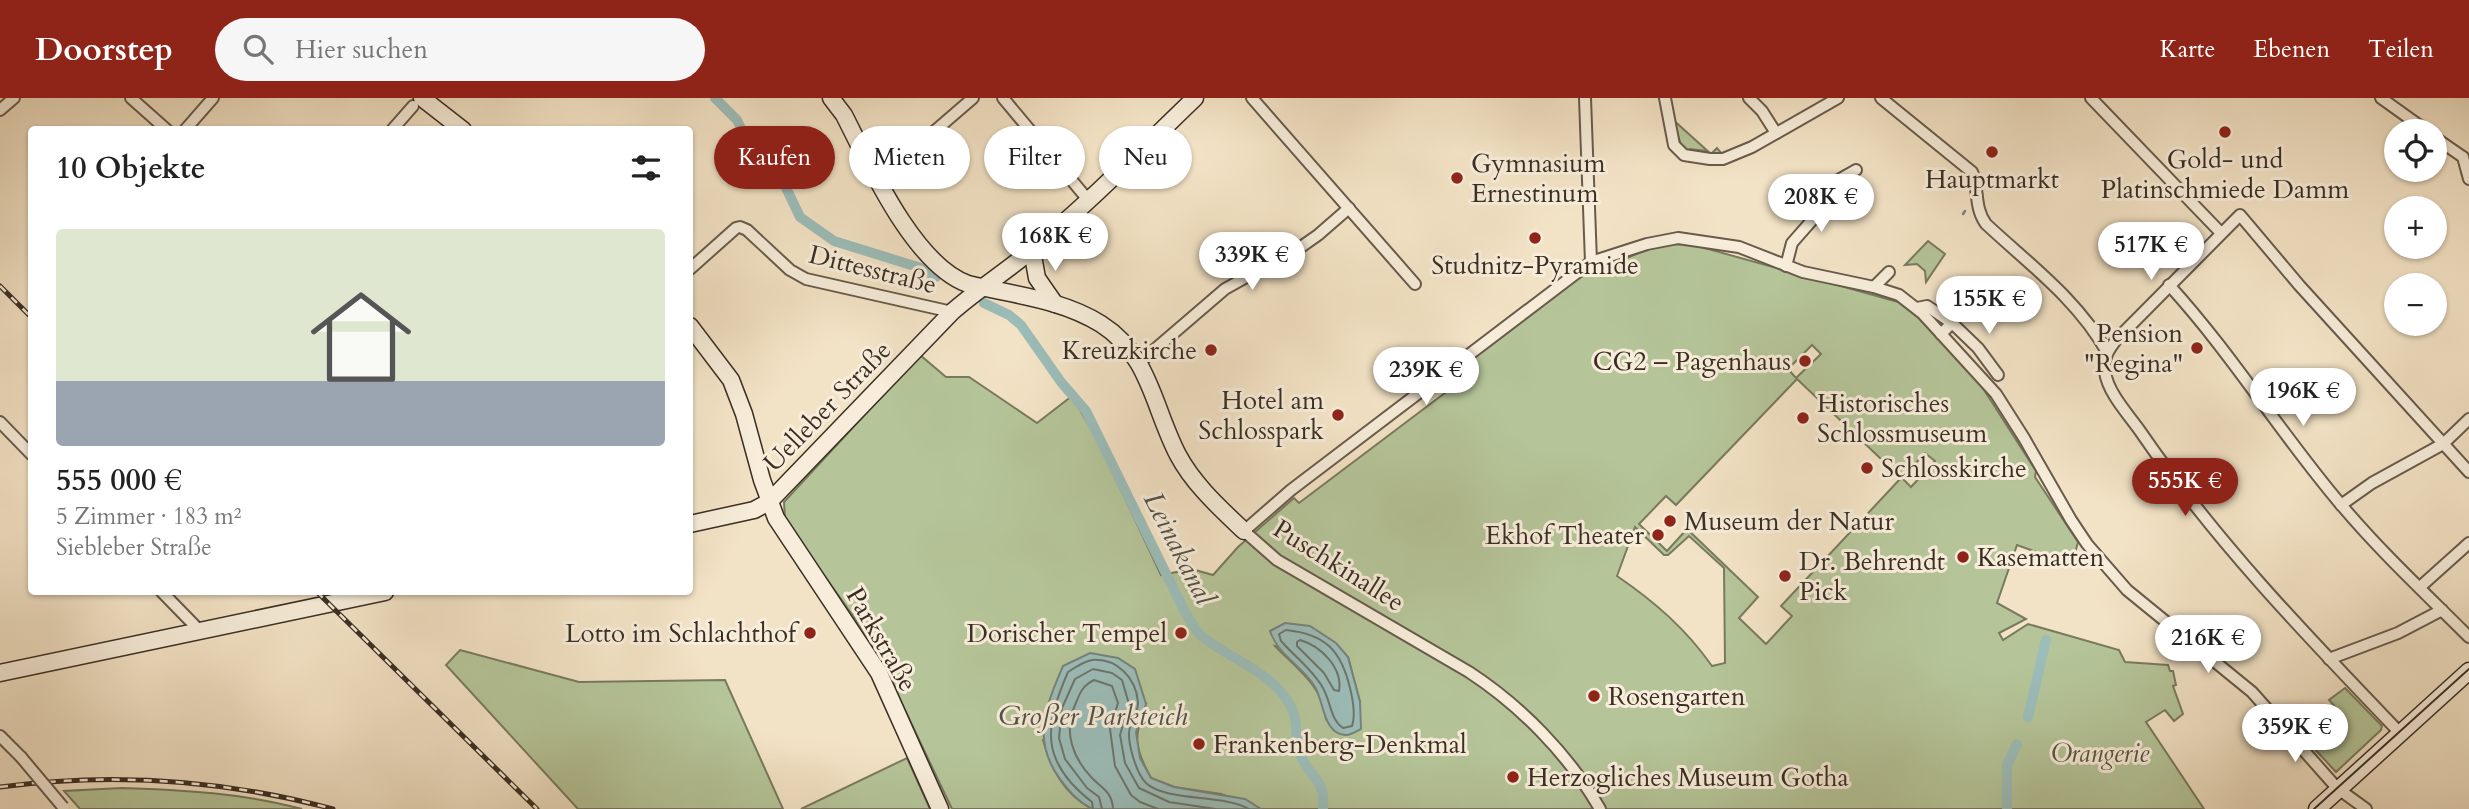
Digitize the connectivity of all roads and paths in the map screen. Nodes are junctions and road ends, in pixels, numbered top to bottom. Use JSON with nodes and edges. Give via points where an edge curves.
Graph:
{"nodes":[{"id":1,"x":14,"y":98,"type":"edge"},
{"id":2,"x":131,"y":98,"type":"edge"},
{"id":3,"x":213,"y":98,"type":"edge"},
{"id":4,"x":832,"y":98,"type":"edge"},
{"id":5,"x":973,"y":98,"type":"edge"},
{"id":6,"x":1003,"y":98,"type":"edge"},
{"id":7,"x":1195,"y":98,"type":"edge"},
{"id":8,"x":1252,"y":98,"type":"edge"},
{"id":9,"x":1585,"y":98,"type":"edge"},
{"id":10,"x":1665,"y":98,"type":"edge"},
{"id":11,"x":1749,"y":98,"type":"edge"},
{"id":12,"x":1838,"y":98,"type":"edge"},
{"id":13,"x":1881,"y":98,"type":"edge"},
{"id":14,"x":2091,"y":98,"type":"edge"},
{"id":15,"x":2381,"y":98,"type":"edge"},
{"id":16,"x":417,"y":102,"type":"edge"},
{"id":17,"x":0,"y":110,"type":"edge"},
{"id":18,"x":2410,"y":119,"type":"edge"},
{"id":19,"x":162,"y":126,"type":"edge"},
{"id":20,"x":188,"y":126,"type":"edge"},
{"id":21,"x":396,"y":126,"type":"edge"},
{"id":22,"x":456,"y":126,"type":"edge"},
{"id":23,"x":850,"y":126,"type":"edge"},
{"id":24,"x":941,"y":126,"type":"edge"},
{"id":25,"x":1776,"y":133,"type":"junction"},
{"id":26,"x":2447,"y":143,"type":"edge"},
{"id":27,"x":2466,"y":154,"type":"edge"},
{"id":28,"x":1856,"y":170,"type":"dead end"},
{"id":29,"x":2469,"y":178,"type":"edge"},
{"id":30,"x":883,"y":189,"type":"edge"},
{"id":31,"x":1089,"y":201,"type":"junction"},
{"id":32,"x":1349,"y":208,"type":"junction"},
{"id":33,"x":2221,"y":233,"type":"junction"},
{"id":34,"x":1032,"y":250,"type":"junction"},
{"id":35,"x":1591,"y":262,"type":"junction"},
{"id":36,"x":693,"y":266,"type":"edge"},
{"id":37,"x":1786,"y":266,"type":"junction"},
{"id":38,"x":1889,"y":272,"type":"dead end"},
{"id":39,"x":1415,"y":284,"type":"dead end"},
{"id":40,"x":2169,"y":285,"type":"junction"},
{"id":41,"x":981,"y":287,"type":"junction"},
{"id":42,"x":1874,"y":288,"type":"junction"},
{"id":43,"x":1920,"y":303,"type":"junction"},
{"id":44,"x":1055,"y":304,"type":"junction"},
{"id":45,"x":953,"y":312,"type":"junction"},
{"id":46,"x":1952,"y":323,"type":"junction"},
{"id":47,"x":693,"y":330,"type":"edge"},
{"id":48,"x":1941,"y":334,"type":"junction"},
{"id":49,"x":2107,"y":352,"type":"junction"},
{"id":50,"x":1140,"y":362,"type":"junction"},
{"id":51,"x":1998,"y":375,"type":"dead end"},
{"id":52,"x":2469,"y":419,"type":"edge"},
{"id":53,"x":2,"y":427,"type":"edge"},
{"id":54,"x":2442,"y":444,"type":"junction"},
{"id":55,"x":28,"y":451,"type":"edge"},
{"id":56,"x":2469,"y":472,"type":"edge"},
{"id":57,"x":769,"y":502,"type":"junction"},
{"id":58,"x":2341,"y":505,"type":"junction"},
{"id":59,"x":693,"y":523,"type":"edge"},
{"id":60,"x":1244,"y":531,"type":"junction"},
{"id":61,"x":2469,"y":543,"type":"edge"},
{"id":62,"x":2420,"y":587,"type":"junction"},
{"id":63,"x":165,"y":595,"type":"edge"},
{"id":64,"x":370,"y":595,"type":"edge"},
{"id":65,"x":2442,"y":610,"type":"junction"},
{"id":66,"x":199,"y":630,"type":"junction"},
{"id":67,"x":2469,"y":637,"type":"edge"},
{"id":68,"x":2329,"y":659,"type":"junction"},
{"id":69,"x":2469,"y":671,"type":"edge"},
{"id":70,"x":0,"y":673,"type":"edge"},
{"id":71,"x":2400,"y":733,"type":"junction"},
{"id":72,"x":0,"y":736,"type":"edge"},
{"id":73,"x":2339,"y":789,"type":"junction"},
{"id":74,"x":1599,"y":807,"type":"edge"},
{"id":75,"x":64,"y":808,"type":"edge"},
{"id":76,"x":940,"y":809,"type":"edge"},
{"id":77,"x":2317,"y":809,"type":"edge"},
{"id":78,"x":2366,"y":809,"type":"edge"}],
"edges":[{"from":1,"to":17,"type":"street"},
{"from":2,"to":19,"type":"street"},
{"from":3,"to":20,"type":"street"},
{"from":4,"to":23,"type":"street","name":"Puschkinallee"},
{"from":5,"to":24,"type":"street"},
{"from":6,"to":31,"type":"street"},
{"from":7,"to":31,"type":"street","name":"Uelleber Straße"},
{"from":8,"to":32,"type":"street"},
{"from":9,"to":35,"type":"street"},
{"from":10,"to":25,"type":"street","via":[[1674,145],[1684,155],[1723,159]]},
{"from":11,"to":25,"type":"street"},
{"from":12,"to":25,"type":"street"},
{"from":13,"to":49,"type":"street","via":[[1972,172],[1982,218],[2076,306]]},
{"from":14,"to":33,"type":"street"},
{"from":15,"to":18,"type":"street"},
{"from":16,"to":21,"type":"street"},
{"from":16,"to":22,"type":"street"},
{"from":26,"to":27,"type":"street"},
{"from":27,"to":29,"type":"street"},
{"from":28,"to":37,"type":"street","via":[[1817,192],[1814,218],[1792,243]]},
{"from":30,"to":41,"type":"street","name":"Puschkinallee","via":[[904,226],[925,250],[954,278]]},
{"from":31,"to":34,"type":"street","name":"Uelleber Straße"},
{"from":32,"to":39,"type":"street"},
{"from":32,"to":50,"type":"street","via":[[1288,257],[1225,289]]},
{"from":33,"to":40,"type":"street"},
{"from":33,"to":54,"type":"street","via":[[2239,215]]},
{"from":34,"to":41,"type":"street","name":"Uelleber Straße"},
{"from":34,"to":44,"type":"street","via":[[1037,278]]},
{"from":35,"to":37,"type":"street","via":[[1678,238],[1739,247]]},
{"from":35,"to":60,"type":"street"},
{"from":36,"to":45,"type":"street","name":"Dittesstraße","via":[[740,227],[806,279]]},
{"from":37,"to":42,"type":"street"},
{"from":38,"to":42,"type":"street"},
{"from":40,"to":49,"type":"street"},
{"from":40,"to":58,"type":"street","via":[[2226,352]]},
{"from":41,"to":44,"type":"street","name":"Puschkinallee"},
{"from":41,"to":45,"type":"street","name":"Uelleber Straße"},
{"from":42,"to":43,"type":"street"},
{"from":43,"to":46,"type":"street"},
{"from":43,"to":48,"type":"street"},
{"from":44,"to":50,"type":"street","name":"Puschkinallee","via":[[1107,328]]},
{"from":45,"to":57,"type":"street","name":"Uelleber Straße"},
{"from":46,"to":48,"type":"street"},
{"from":46,"to":51,"type":"street"},
{"from":47,"to":57,"type":"street","name":"Parkstraße","via":[[737,392]]},
{"from":48,"to":73,"type":"street","via":[[1996,394],[2087,544],[2127,590],[2252,692]]},
{"from":49,"to":68,"type":"street","via":[[2107,381],[2153,450],[2251,575]]},
{"from":50,"to":60,"type":"street","name":"Puschkinallee","via":[[1185,466]]},
{"from":52,"to":54,"type":"street"},
{"from":53,"to":55,"type":"street"},
{"from":54,"to":56,"type":"street"},
{"from":54,"to":58,"type":"street"},
{"from":57,"to":59,"type":"street","name":"Uelleber Straße","via":[[754,510]]},
{"from":57,"to":76,"type":"street","name":"Parkstraße","via":[[782,529],[879,673]]},
{"from":58,"to":62,"type":"street"},
{"from":60,"to":74,"type":"street","name":"Puschkinallee","via":[[1277,561],[1485,683],[1549,742]]},
{"from":61,"to":62,"type":"street"},
{"from":62,"to":65,"type":"street"},
{"from":63,"to":66,"type":"street"},
{"from":64,"to":66,"type":"street"},
{"from":65,"to":67,"type":"street"},
{"from":65,"to":68,"type":"street","via":[[2398,633]]},
{"from":66,"to":70,"type":"street"},
{"from":68,"to":71,"type":"street"},
{"from":69,"to":71,"type":"street"},
{"from":71,"to":73,"type":"street"},
{"from":72,"to":75,"type":"street","bridge":true},
{"from":73,"to":77,"type":"street"},
{"from":73,"to":78,"type":"street"}]}
